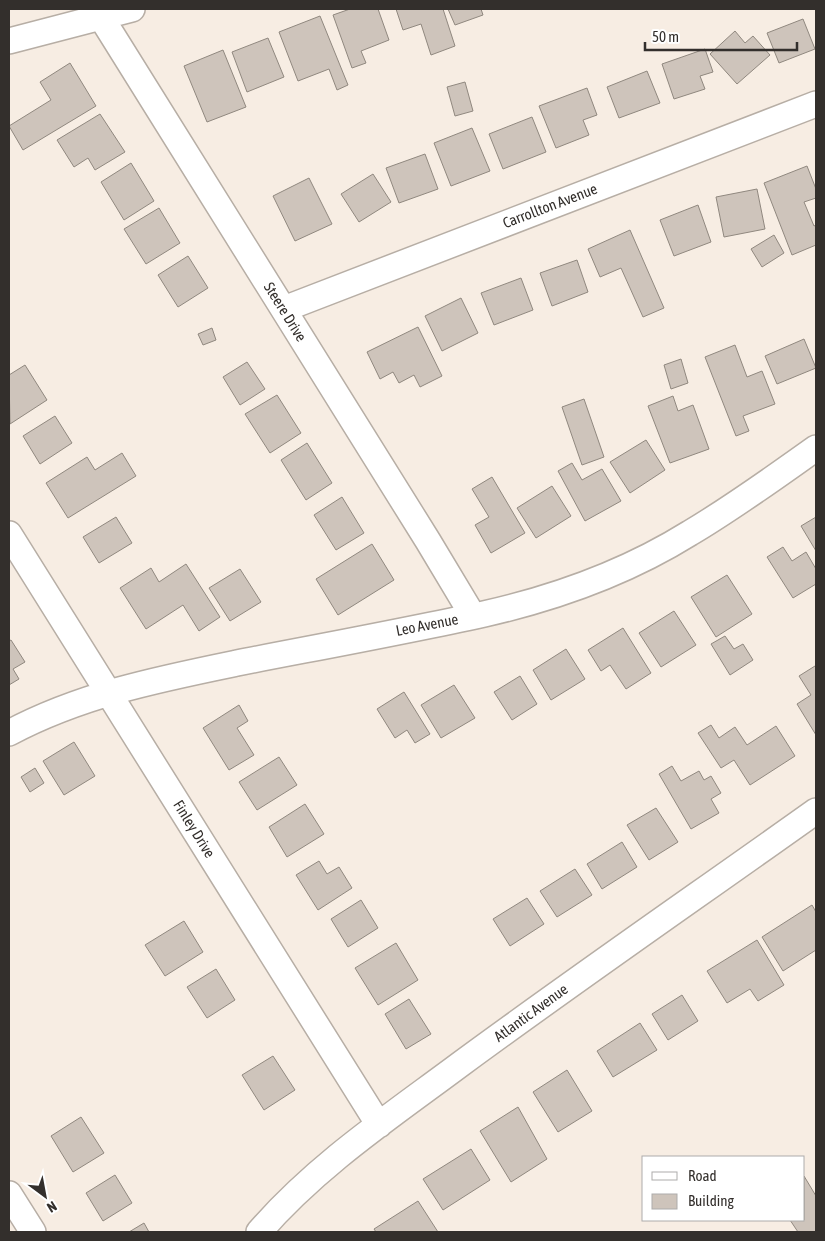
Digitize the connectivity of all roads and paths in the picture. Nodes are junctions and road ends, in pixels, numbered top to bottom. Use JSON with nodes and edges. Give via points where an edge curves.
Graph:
{"nodes":[{"id":1,"x":132,"y":9,"type":"edge"},
{"id":2,"x":98,"y":13,"type":"edge"},
{"id":3,"x":9,"y":41,"type":"edge"},
{"id":4,"x":816,"y":104,"type":"edge"},
{"id":5,"x":284,"y":309,"type":"junction"},
{"id":6,"x":816,"y":448,"type":"edge"},
{"id":7,"x":9,"y":534,"type":"edge"},
{"id":8,"x":473,"y":616,"type":"junction"},
{"id":9,"x":109,"y":693,"type":"junction"},
{"id":10,"x":9,"y":732,"type":"edge"},
{"id":11,"x":816,"y":811,"type":"edge"},
{"id":12,"x":379,"y":1124,"type":"junction"},
{"id":13,"x":9,"y":1194,"type":"edge"},
{"id":14,"x":33,"y":1232,"type":"edge"},
{"id":15,"x":259,"y":1232,"type":"edge"}],
"edges":[{"from":1,"to":2,"type":"street"},
{"from":2,"to":3,"type":"street"},
{"from":2,"to":5,"type":"street","name":"Steere Drive"},
{"from":4,"to":5,"type":"street","name":"Carrollton Avenue"},
{"from":5,"to":8,"type":"street","name":"Steere Drive"},
{"from":6,"to":8,"type":"street","name":"Leo Avenue","via":[[696,530],[626,566],[560,592]]},
{"from":7,"to":9,"type":"street","name":"Finley Drive"},
{"from":8,"to":9,"type":"street","name":"Leo Avenue","via":[[167,677]]},
{"from":9,"to":10,"type":"street","name":"Leo Avenue"},
{"from":9,"to":12,"type":"street","name":"Finley Drive"},
{"from":11,"to":12,"type":"street","name":"Atlantic Avenue"},
{"from":12,"to":15,"type":"street","name":"Atlantic Avenue","via":[[316,1173]]},
{"from":13,"to":14,"type":"street"}]}
